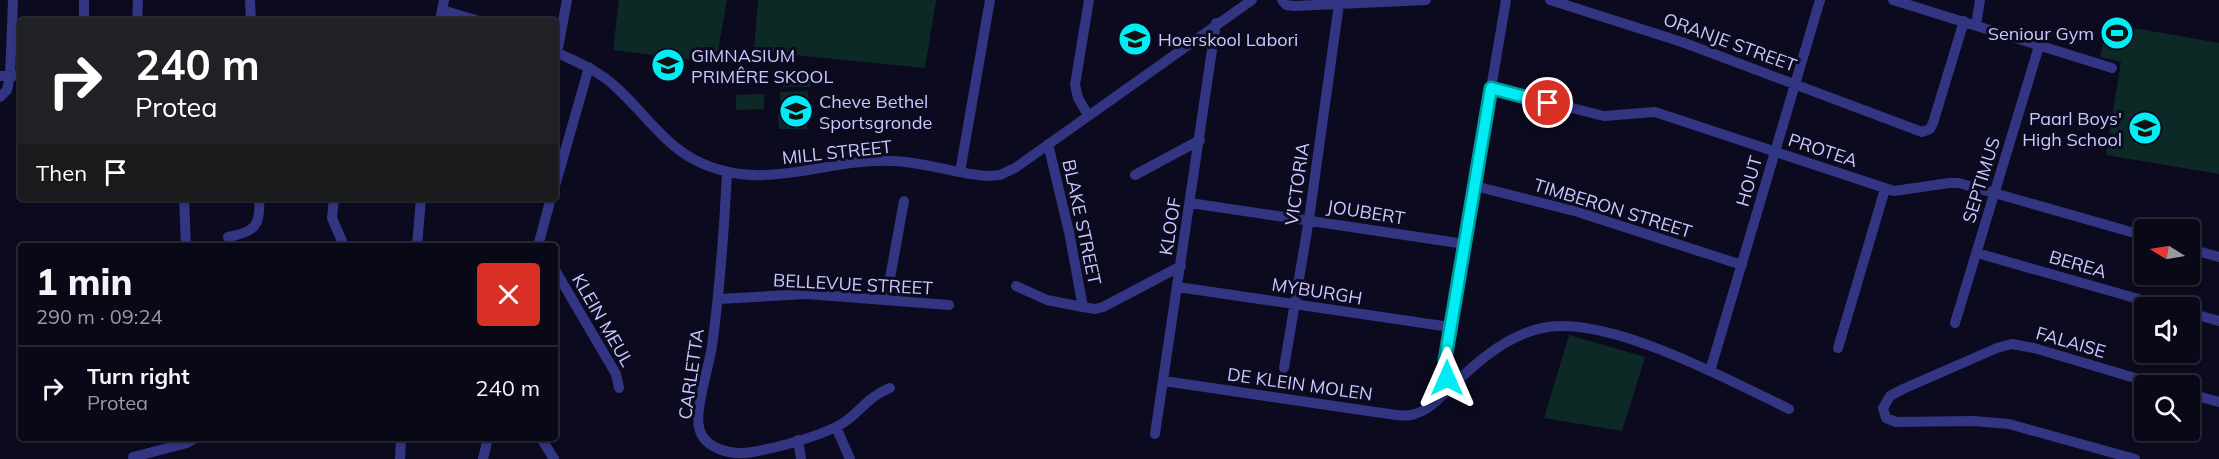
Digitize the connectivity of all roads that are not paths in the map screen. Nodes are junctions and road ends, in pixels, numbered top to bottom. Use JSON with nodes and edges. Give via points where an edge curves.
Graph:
{"nodes":[{"id":1,"x":13,"y":0,"type":"edge"},
{"id":2,"x":84,"y":0,"type":"edge"},
{"id":3,"x":138,"y":0,"type":"edge"},
{"id":4,"x":250,"y":0,"type":"edge"},
{"id":5,"x":567,"y":0,"type":"edge"},
{"id":6,"x":990,"y":0,"type":"edge"},
{"id":7,"x":1089,"y":0,"type":"edge"},
{"id":8,"x":1251,"y":0,"type":"edge"},
{"id":9,"x":1282,"y":0,"type":"edge"},
{"id":10,"x":1426,"y":0,"type":"edge"},
{"id":11,"x":1506,"y":0,"type":"edge"},
{"id":12,"x":1550,"y":0,"type":"edge"},
{"id":13,"x":1820,"y":0,"type":"edge"},
{"id":14,"x":1893,"y":0,"type":"edge"},
{"id":15,"x":1980,"y":0,"type":"edge"},
{"id":16,"x":1339,"y":4,"type":"junction"},
{"id":17,"x":1573,"y":4,"type":"edge"},
{"id":18,"x":442,"y":10,"type":"edge"},
{"id":19,"x":84,"y":18,"type":"edge"},
{"id":20,"x":137,"y":18,"type":"edge"},
{"id":21,"x":251,"y":18,"type":"edge"},
{"id":22,"x":469,"y":18,"type":"edge"},
{"id":23,"x":1964,"y":21,"type":"junction"},
{"id":24,"x":1216,"y":23,"type":"junction"},
{"id":25,"x":1976,"y":25,"type":"junction"},
{"id":26,"x":558,"y":43,"type":"edge"},
{"id":27,"x":2039,"y":46,"type":"junction"},
{"id":28,"x":558,"y":53,"type":"edge"},
{"id":29,"x":589,"y":67,"type":"junction"},
{"id":30,"x":2112,"y":68,"type":"dead end"},
{"id":31,"x":10,"y":76,"type":"edge"},
{"id":32,"x":1794,"y":83,"type":"junction"},
{"id":33,"x":1491,"y":88,"type":"junction"},
{"id":34,"x":0,"y":97,"type":"edge"},
{"id":35,"x":1088,"y":115,"type":"junction"},
{"id":36,"x":1200,"y":140,"type":"junction"},
{"id":37,"x":1048,"y":144,"type":"junction"},
{"id":38,"x":1775,"y":152,"type":"junction"},
{"id":39,"x":960,"y":172,"type":"junction"},
{"id":40,"x":727,"y":173,"type":"junction"},
{"id":41,"x":1135,"y":175,"type":"dead end"},
{"id":42,"x":558,"y":176,"type":"edge"},
{"id":43,"x":1474,"y":186,"type":"junction"},
{"id":44,"x":1885,"y":189,"type":"junction"},
{"id":45,"x":1994,"y":193,"type":"junction"},
{"id":46,"x":184,"y":201,"type":"edge"},
{"id":47,"x":259,"y":201,"type":"edge"},
{"id":48,"x":334,"y":201,"type":"edge"},
{"id":49,"x":422,"y":201,"type":"edge"},
{"id":50,"x":550,"y":201,"type":"edge"},
{"id":51,"x":904,"y":201,"type":"dead end"},
{"id":52,"x":1190,"y":203,"type":"junction"},
{"id":53,"x":1309,"y":219,"type":"junction"},
{"id":54,"x":2134,"y":233,"type":"edge"},
{"id":55,"x":228,"y":237,"type":"dead end"},
{"id":56,"x":186,"y":243,"type":"edge"},
{"id":57,"x":343,"y":243,"type":"edge"},
{"id":58,"x":417,"y":243,"type":"edge"},
{"id":59,"x":540,"y":243,"type":"edge"},
{"id":60,"x":1465,"y":244,"type":"junction"},
{"id":61,"x":2200,"y":252,"type":"edge"},
{"id":62,"x":1977,"y":253,"type":"junction"},
{"id":63,"x":2219,"y":257,"type":"edge"},
{"id":64,"x":1742,"y":265,"type":"junction"},
{"id":65,"x":1181,"y":266,"type":"junction"},
{"id":66,"x":558,"y":275,"type":"edge"},
{"id":67,"x":1016,"y":286,"type":"dead end"},
{"id":68,"x":1178,"y":286,"type":"junction"},
{"id":69,"x":2134,"y":298,"type":"edge"},
{"id":70,"x":719,"y":299,"type":"junction"},
{"id":71,"x":886,"y":300,"type":"junction"},
{"id":72,"x":1294,"y":304,"type":"junction"},
{"id":73,"x":949,"y":305,"type":"dead end"},
{"id":74,"x":1083,"y":308,"type":"junction"},
{"id":75,"x":2200,"y":316,"type":"edge"},
{"id":76,"x":2219,"y":321,"type":"edge"},
{"id":77,"x":1955,"y":323,"type":"dead end"},
{"id":78,"x":1450,"y":327,"type":"junction"},
{"id":79,"x":1838,"y":348,"type":"dead end"},
{"id":80,"x":1284,"y":368,"type":"dead end"},
{"id":81,"x":1710,"y":371,"type":"junction"},
{"id":82,"x":2134,"y":378,"type":"edge"},
{"id":83,"x":1164,"y":381,"type":"junction"},
{"id":84,"x":619,"y":388,"type":"dead end"},
{"id":85,"x":890,"y":388,"type":"dead end"},
{"id":86,"x":1450,"y":388,"type":"junction"},
{"id":87,"x":2200,"y":397,"type":"edge"},
{"id":88,"x":2219,"y":402,"type":"edge"},
{"id":89,"x":1789,"y":409,"type":"dead end"},
{"id":90,"x":837,"y":427,"type":"junction"},
{"id":91,"x":1155,"y":434,"type":"dead end"},
{"id":92,"x":798,"y":440,"type":"junction"},
{"id":93,"x":191,"y":441,"type":"edge"},
{"id":94,"x":401,"y":441,"type":"edge"},
{"id":95,"x":487,"y":441,"type":"edge"},
{"id":96,"x":543,"y":441,"type":"edge"},
{"id":97,"x":133,"y":457,"type":"dead end"},
{"id":98,"x":400,"y":459,"type":"edge"},
{"id":99,"x":483,"y":459,"type":"edge"},
{"id":100,"x":554,"y":459,"type":"edge"},
{"id":101,"x":801,"y":459,"type":"edge"},
{"id":102,"x":850,"y":459,"type":"edge"},
{"id":103,"x":2135,"y":459,"type":"edge"}],
"edges":[{"from":1,"to":31,"type":"street"},
{"from":2,"to":19,"type":"street"},
{"from":3,"to":20,"type":"street"},
{"from":4,"to":21,"type":"street"},
{"from":5,"to":26,"type":"street"},
{"from":6,"to":39,"type":"street"},
{"from":7,"to":35,"type":"street","via":[[1075,85]]},
{"from":8,"to":24,"type":"street","name":"MILL STREET"},
{"from":9,"to":16,"type":"street","via":[[1289,6]]},
{"from":10,"to":16,"type":"street"},
{"from":11,"to":33,"type":"street"},
{"from":12,"to":17,"type":"street","name":"ORANJE STREET"},
{"from":13,"to":32,"type":"street","name":"HOUT"},
{"from":14,"to":23,"type":"street"},
{"from":15,"to":25,"type":"street"},
{"from":16,"to":53,"type":"street","name":"VICTORIA"},
{"from":17,"to":32,"type":"street","name":"ORANJE STREET"},
{"from":18,"to":22,"type":"street"},
{"from":23,"to":25,"type":"street"},
{"from":23,"to":32,"type":"street","name":"ORANJE STREET","via":[[1930,129],[1918,131]]},
{"from":24,"to":35,"type":"street","name":"MILL STREET"},
{"from":24,"to":36,"type":"street","name":"KLOOF"},
{"from":25,"to":27,"type":"street"},
{"from":27,"to":30,"type":"street"},
{"from":27,"to":45,"type":"street","name":"SEPTIMUS"},
{"from":28,"to":29,"type":"street","name":"MILL STREET"},
{"from":29,"to":40,"type":"street","name":"MILL STREET","via":[[616,87],[677,148]]},
{"from":29,"to":42,"type":"street"},
{"from":31,"to":34,"type":"street","via":[[7,90]]},
{"from":32,"to":38,"type":"street","name":"HOUT"},
{"from":33,"to":38,"type":"street","name":"PROTEA","via":[[1604,116],[1655,112]]},
{"from":33,"to":43,"type":"street"},
{"from":35,"to":37,"type":"street","name":"MILL STREET"},
{"from":36,"to":41,"type":"street"},
{"from":36,"to":52,"type":"street","name":"KLOOF"},
{"from":37,"to":39,"type":"street","name":"MILL STREET","via":[[1006,173],[987,176]]},
{"from":37,"to":74,"type":"street","name":"BLAKE STREET","via":[[1070,232]]},
{"from":38,"to":44,"type":"street","name":"PROTEA"},
{"from":38,"to":64,"type":"street","name":"HOUT"},
{"from":39,"to":40,"type":"street","name":"MILL STREET","via":[[882,161],[774,176]]},
{"from":40,"to":70,"type":"street","name":"CARLETTA"},
{"from":43,"to":60,"type":"street"},
{"from":43,"to":64,"type":"street","name":"TIMBERON STREET","via":[[1578,212]]},
{"from":44,"to":45,"type":"street","name":"PROTEA","via":[[1901,191],[1959,183]]},
{"from":44,"to":79,"type":"street"},
{"from":45,"to":54,"type":"street","name":"PROTEA"},
{"from":45,"to":62,"type":"street","name":"SEPTIMUS"},
{"from":46,"to":56,"type":"street"},
{"from":47,"to":55,"type":"street","via":[[259,216],[253,230]]},
{"from":48,"to":57,"type":"street","via":[[332,218]]},
{"from":49,"to":58,"type":"street"},
{"from":50,"to":59,"type":"street"},
{"from":51,"to":71,"type":"street"},
{"from":52,"to":53,"type":"street","name":"JOUBERT"},
{"from":52,"to":65,"type":"street","name":"KLOOF"},
{"from":53,"to":60,"type":"street","name":"JOUBERT"},
{"from":53,"to":72,"type":"street","name":"VICTORIA"},
{"from":60,"to":78,"type":"street"},
{"from":61,"to":63,"type":"street"},
{"from":62,"to":69,"type":"street","name":"BEREA"},
{"from":62,"to":77,"type":"street","name":"SEPTIMUS"},
{"from":64,"to":81,"type":"street","name":"HOUT"},
{"from":65,"to":68,"type":"street","name":"KLOOF"},
{"from":65,"to":74,"type":"street","name":"BLAKE STREET","via":[[1103,307]]},
{"from":66,"to":84,"type":"street","name":"KLEIN MEUL","via":[[616,374]]},
{"from":67,"to":74,"type":"street","via":[[1047,300]]},
{"from":68,"to":72,"type":"street","name":"MYBURGH"},
{"from":68,"to":83,"type":"street","name":"KLOOF"},
{"from":70,"to":71,"type":"street","name":"BELLEVUE STREET","via":[[807,294]]},
{"from":70,"to":92,"type":"street","name":"CARLETTA","via":[[699,413],[704,438],[718,448],[743,453]]},
{"from":71,"to":73,"type":"street","name":"BELLEVUE STREET"},
{"from":72,"to":78,"type":"street","name":"MYBURGH"},
{"from":72,"to":80,"type":"street","name":"VICTORIA"},
{"from":75,"to":76,"type":"street"},
{"from":78,"to":86,"type":"street","via":[[1445,370]]},
{"from":81,"to":86,"type":"street","via":[[1620,336],[1571,326],[1543,328],[1501,345]]},
{"from":81,"to":89,"type":"street"},
{"from":82,"to":103,"type":"street","name":"FALAISE","via":[[2013,344],[1897,393],[1886,402],[1883,413],[1896,422],[2008,424]]},
{"from":83,"to":86,"type":"street","name":"DE KLEIN MOLEN","via":[[1403,416],[1430,407]]},
{"from":83,"to":91,"type":"street","name":"KLOOF"},
{"from":85,"to":90,"type":"street","name":"CARLETTA","via":[[873,396]]},
{"from":87,"to":88,"type":"street"},
{"from":90,"to":92,"type":"street","name":"CARLETTA"},
{"from":90,"to":102,"type":"street"},
{"from":92,"to":101,"type":"street"},
{"from":93,"to":97,"type":"street"},
{"from":94,"to":98,"type":"street"},
{"from":95,"to":99,"type":"street"},
{"from":96,"to":100,"type":"street"}]}
